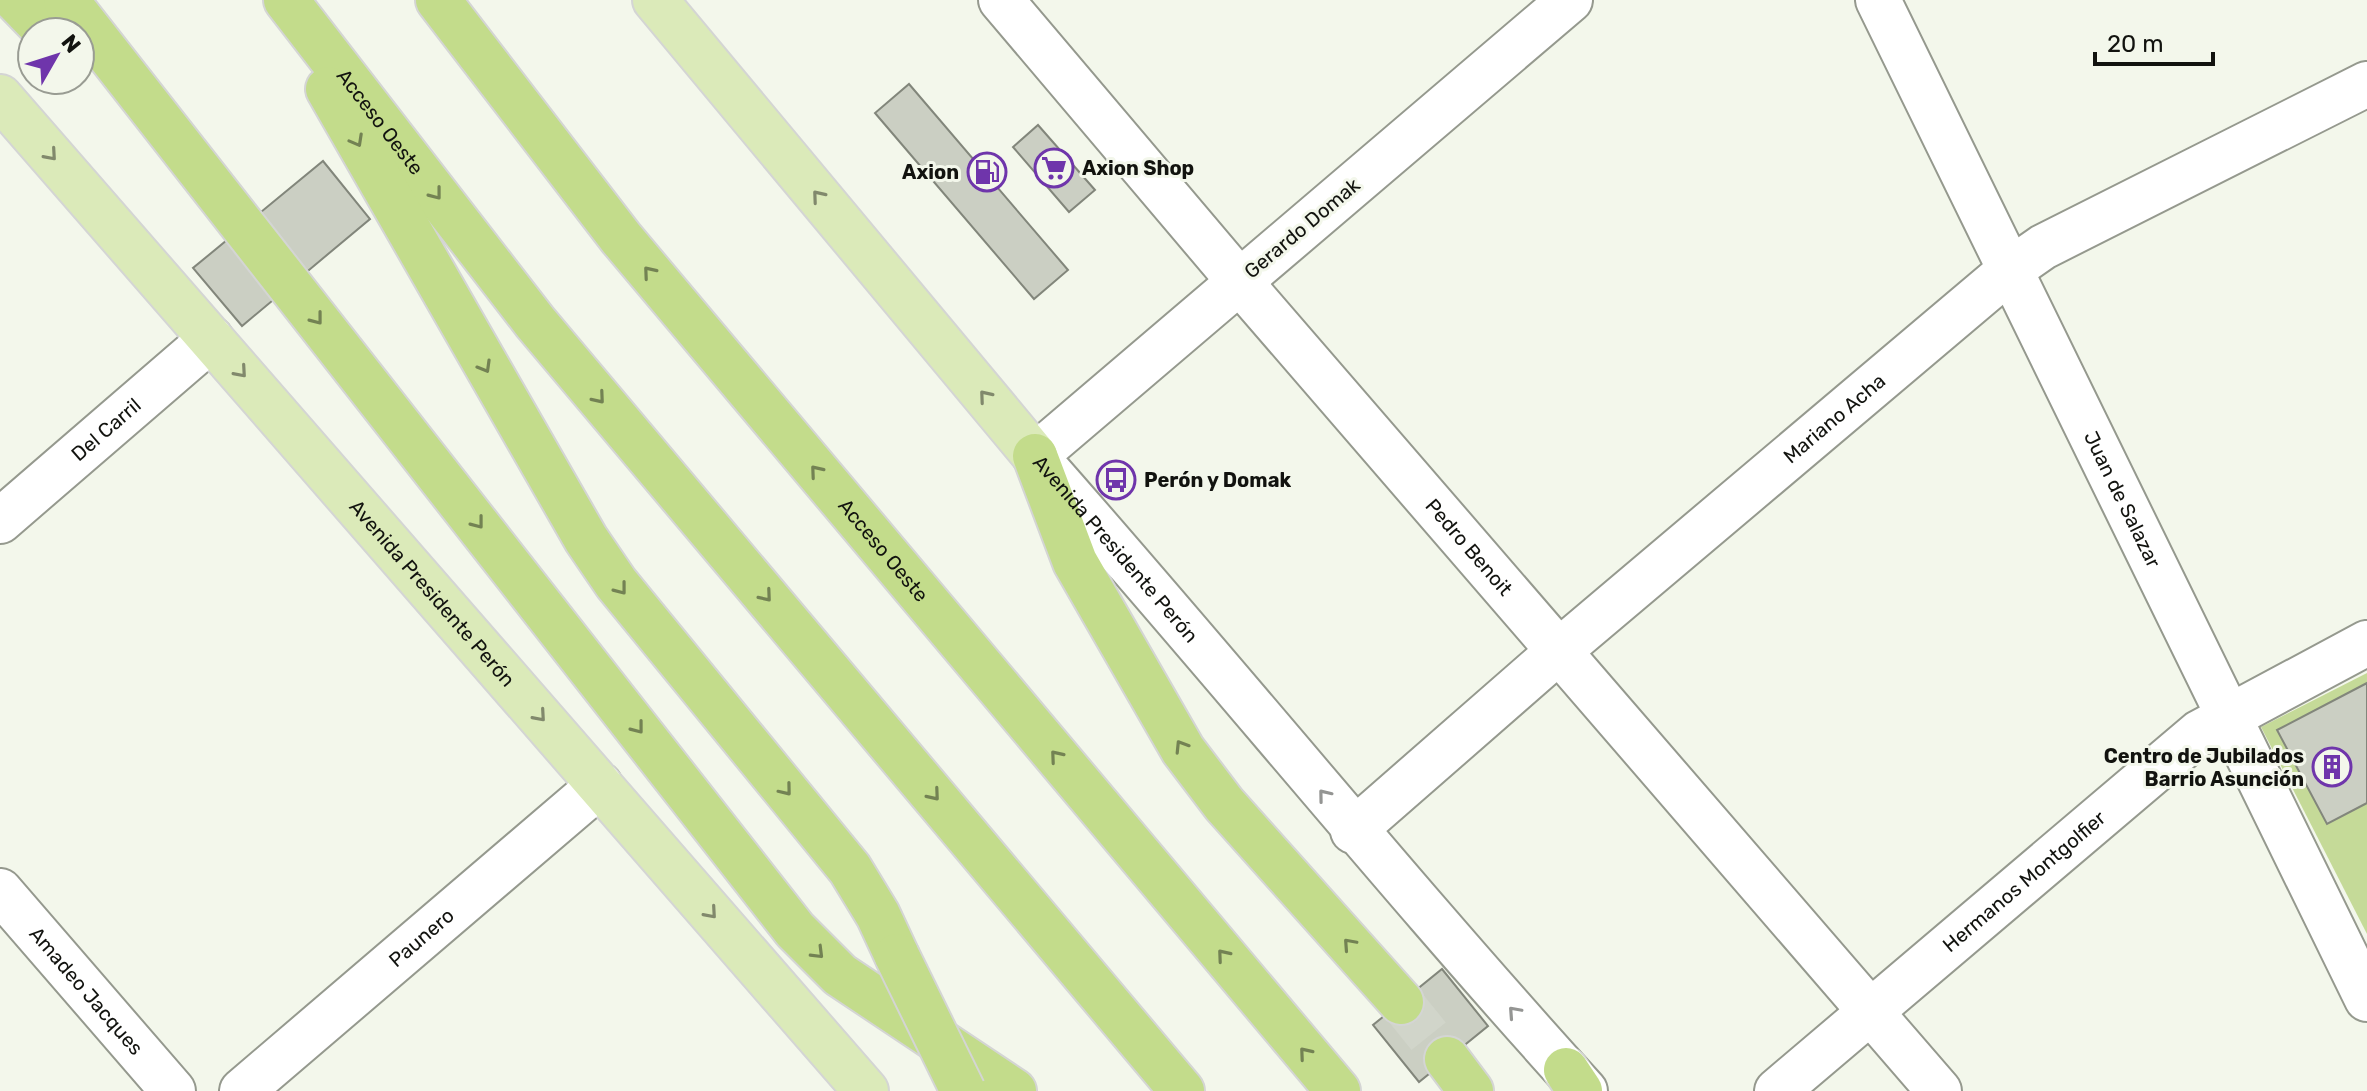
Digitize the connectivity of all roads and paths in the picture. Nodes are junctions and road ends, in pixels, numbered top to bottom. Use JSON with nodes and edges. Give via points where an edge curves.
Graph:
{"nodes":[{"id":1,"x":16,"y":0,"type":"edge"},
{"id":2,"x":66,"y":0,"type":"edge"},
{"id":3,"x":278,"y":0,"type":"edge"},
{"id":4,"x":286,"y":0,"type":"edge"},
{"id":5,"x":438,"y":0,"type":"edge"},
{"id":6,"x":655,"y":0,"type":"edge"},
{"id":7,"x":1001,"y":0,"type":"edge"},
{"id":8,"x":1570,"y":0,"type":"edge"},
{"id":9,"x":1878,"y":0,"type":"edge"},
{"id":10,"x":32,"y":16,"type":"edge"},
{"id":11,"x":96,"y":81,"type":"edge"},
{"id":12,"x":2367,"y":84,"type":"edge"},
{"id":13,"x":0,"y":97,"type":"edge"},
{"id":14,"x":269,"y":258,"type":"junction"},
{"id":15,"x":2010,"y":270,"type":"junction"},
{"id":16,"x":1239,"y":281,"type":"junction"},
{"id":17,"x":211,"y":339,"type":"junction"},
{"id":18,"x":1035,"y":456,"type":"junction"},
{"id":19,"x":0,"y":521,"type":"edge"},
{"id":20,"x":2367,"y":643,"type":"edge"},
{"id":21,"x":1559,"y":651,"type":"junction"},
{"id":22,"x":2227,"y":715,"type":"junction"},
{"id":23,"x":600,"y":785,"type":"junction"},
{"id":24,"x":1353,"y":831,"type":"junction"},
{"id":25,"x":0,"y":891,"type":"edge"},
{"id":26,"x":2367,"y":999,"type":"edge"},
{"id":27,"x":1401,"y":1002,"type":"tunnel mouth"},
{"id":28,"x":1871,"y":1012,"type":"junction"},
{"id":29,"x":1577,"y":1084,"type":"edge"},
{"id":30,"x":173,"y":1091,"type":"edge"},
{"id":31,"x":242,"y":1091,"type":"edge"},
{"id":32,"x":866,"y":1091,"type":"edge"},
{"id":33,"x":963,"y":1091,"type":"edge"},
{"id":34,"x":1014,"y":1091,"type":"edge"},
{"id":35,"x":1182,"y":1091,"type":"edge"},
{"id":36,"x":1338,"y":1091,"type":"edge"},
{"id":37,"x":1777,"y":1091,"type":"edge"},
{"id":38,"x":1939,"y":1091,"type":"edge"}],
"edges":[{"from":1,"to":10,"type":"highway"},
{"from":2,"to":14,"type":"highway"},
{"from":3,"to":33,"type":"highway","one_way":true,"bridge":true,"via":[[586,539],[616,583],[850,869]]},
{"from":4,"to":35,"type":"highway","name":"Acceso Oeste","one_way":true,"via":[[535,322]]},
{"from":36,"to":5,"type":"highway","name":"Acceso Oeste","one_way":true,"via":[[631,250]]},
{"from":18,"to":6,"type":"main road","name":"Avenida Presidente Perón","one_way":true},
{"from":7,"to":16,"type":"street","name":"Pedro Benoit"},
{"from":8,"to":16,"type":"street","name":"Gerardo Domak"},
{"from":9,"to":15,"type":"street","name":"Juan de Salazar"},
{"from":11,"to":14,"type":"highway"},
{"from":12,"to":15,"type":"street","name":"Mariano Acha","via":[[2043,247]]},
{"from":13,"to":17,"type":"main road","name":"Avenida Presidente Perón","one_way":true},
{"from":14,"to":34,"type":"highway","one_way":true,"via":[[795,930],[840,975]]},
{"from":15,"to":21,"type":"street","name":"Mariano Acha"},
{"from":15,"to":22,"type":"street","name":"Juan de Salazar"},
{"from":16,"to":18,"type":"street","name":"Gerardo Domak"},
{"from":16,"to":21,"type":"street","name":"Pedro Benoit"},
{"from":17,"to":19,"type":"street","name":"Del Carril"},
{"from":17,"to":23,"type":"main road","name":"Avenida Presidente Perón","one_way":true},
{"from":24,"to":18,"type":"street","name":"Avenida Presidente Perón","one_way":true,"via":[[1210,654]]},
{"from":27,"to":18,"type":"highway","one_way":true,"via":[[1224,804],[1183,750],[1075,562]]},
{"from":20,"to":22,"type":"street","name":"Hermanos Montgolfier"},
{"from":21,"to":24,"type":"street","name":"Mariano Acha"},
{"from":21,"to":28,"type":"street","name":"Pedro Benoit"},
{"from":22,"to":26,"type":"street","name":"Juan de Salazar"},
{"from":22,"to":28,"type":"street","name":"Hermanos Montgolfier","via":[[2199,733]]},
{"from":23,"to":31,"type":"street","name":"Paunero"},
{"from":23,"to":32,"type":"main road","name":"Avenida Presidente Perón","one_way":true},
{"from":29,"to":24,"type":"street","name":"Avenida Presidente Perón","one_way":true},
{"from":25,"to":30,"type":"street","name":"Amadeo Jacques"},
{"from":28,"to":37,"type":"street","name":"Hermanos Montgolfier"},
{"from":28,"to":38,"type":"street","name":"Pedro Benoit"}]}
